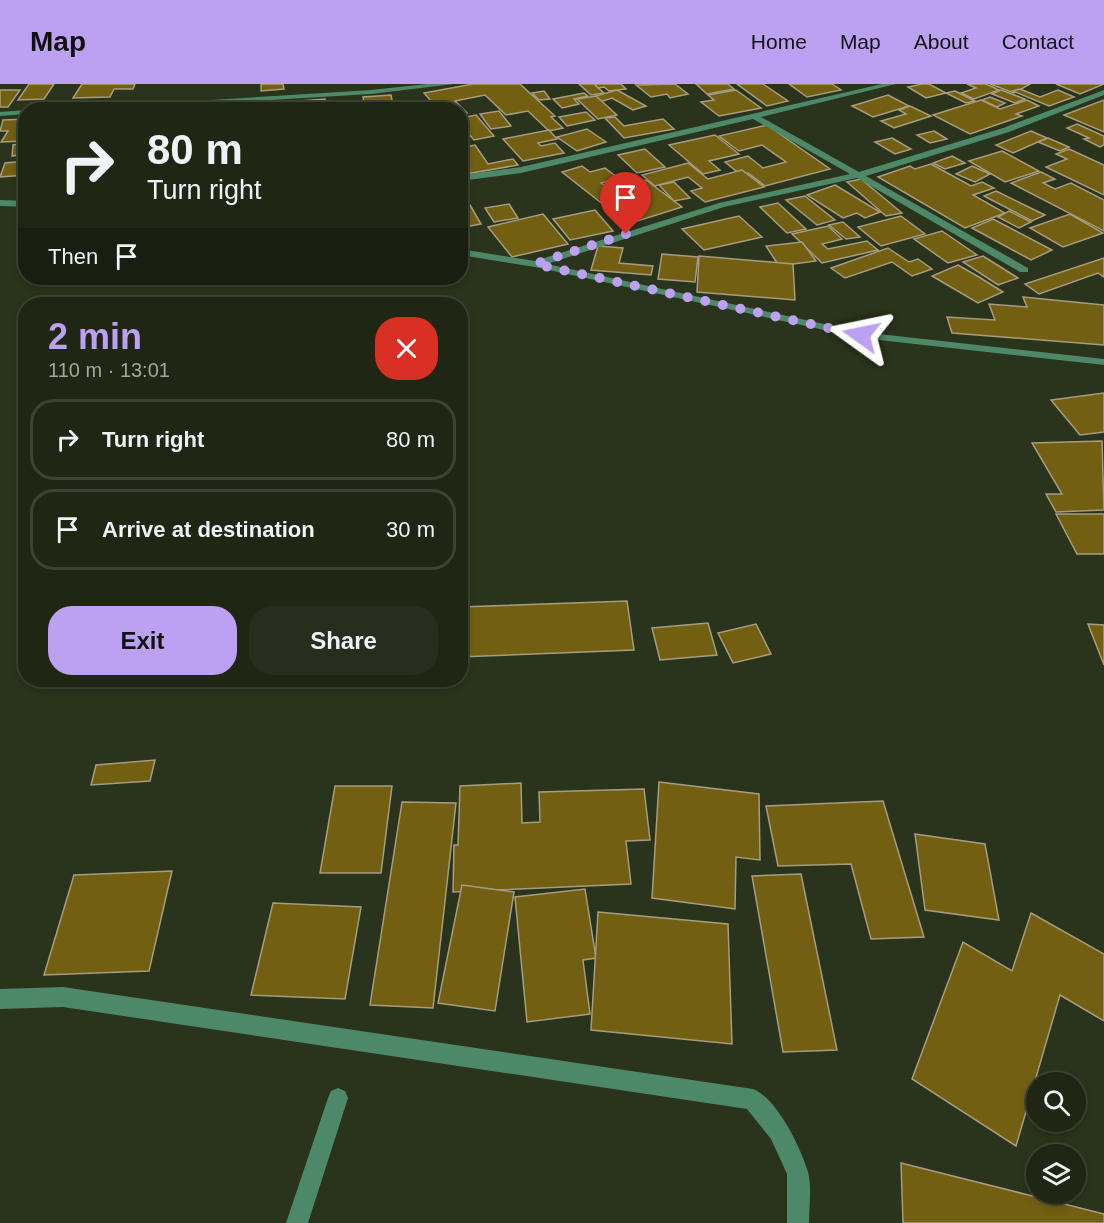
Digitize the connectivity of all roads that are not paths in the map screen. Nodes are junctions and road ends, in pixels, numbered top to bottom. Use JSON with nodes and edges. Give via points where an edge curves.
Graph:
{"nodes":[{"id":1,"x":450,"y":84,"type":"edge"},
{"id":2,"x":892,"y":84,"type":"edge"},
{"id":3,"x":1104,"y":92,"type":"edge"},
{"id":4,"x":194,"y":102,"type":"edge"},
{"id":5,"x":18,"y":113,"type":"edge"},
{"id":6,"x":0,"y":114,"type":"edge"},
{"id":7,"x":754,"y":116,"type":"junction"},
{"id":8,"x":857,"y":175,"type":"junction"},
{"id":9,"x":468,"y":177,"type":"edge"},
{"id":10,"x":0,"y":203,"type":"edge"},
{"id":11,"x":18,"y":204,"type":"edge"},
{"id":12,"x":468,"y":253,"type":"edge"},
{"id":13,"x":535,"y":264,"type":"junction"},
{"id":14,"x":1024,"y":270,"type":"dead end"},
{"id":15,"x":1104,"y":362,"type":"edge"},
{"id":16,"x":0,"y":999,"type":"edge"},
{"id":17,"x":338,"y":1098,"type":"dead end"},
{"id":18,"x":297,"y":1223,"type":"edge"},
{"id":19,"x":798,"y":1223,"type":"edge"}],
"edges":[{"from":1,"to":4,"type":"street"},
{"from":2,"to":7,"type":"street"},
{"from":3,"to":8,"type":"street","via":[[1006,130]]},
{"from":5,"to":6,"type":"street"},
{"from":7,"to":8,"type":"street"},
{"from":7,"to":9,"type":"street","via":[[521,170]]},
{"from":8,"to":13,"type":"street","via":[[712,207]]},
{"from":8,"to":14,"type":"street"},
{"from":10,"to":11,"type":"street"},
{"from":12,"to":13,"type":"street"},
{"from":13,"to":15,"type":"street","via":[[861,335]]},
{"from":16,"to":19,"type":"street","via":[[63,997],[753,1099],[778,1131],[798,1173]]},
{"from":17,"to":18,"type":"street"}]}
